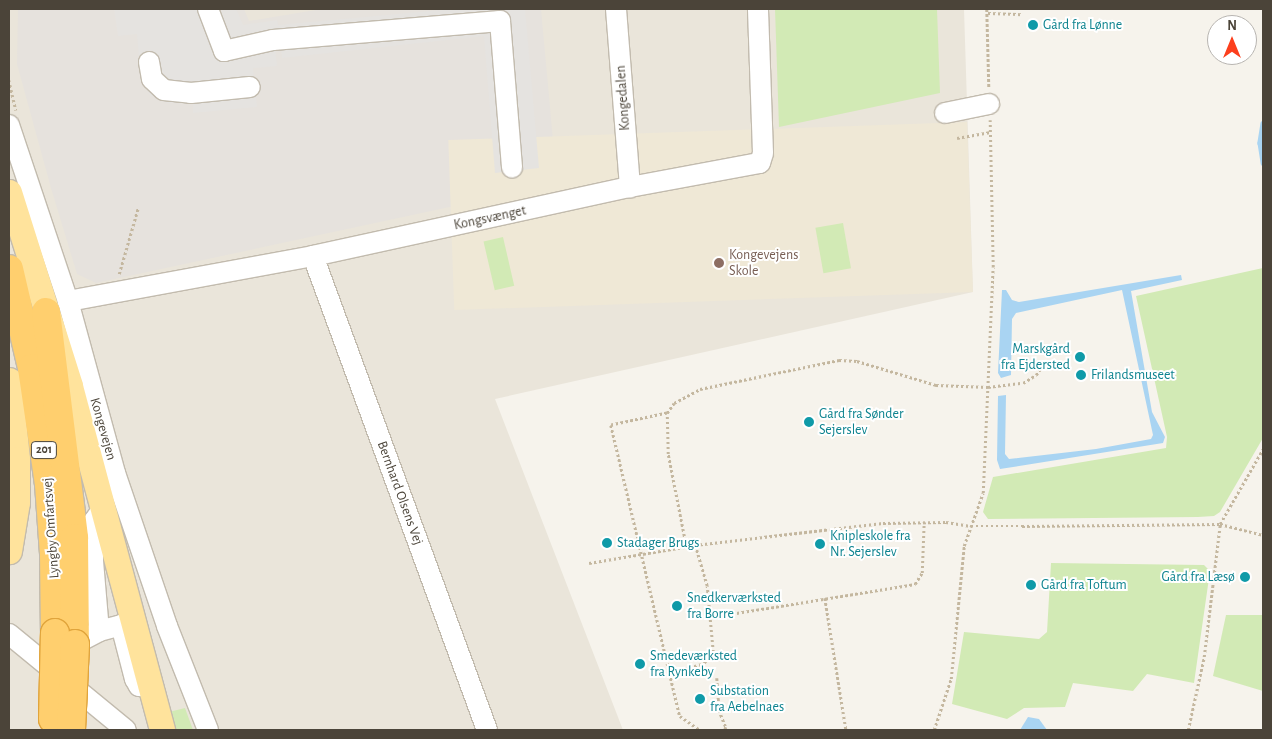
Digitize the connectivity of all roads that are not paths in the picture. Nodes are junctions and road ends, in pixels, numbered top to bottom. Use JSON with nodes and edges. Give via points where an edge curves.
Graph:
{"nodes":[{"id":1,"x":208,"y":9,"type":"edge"},
{"id":2,"x":616,"y":9,"type":"edge"},
{"id":3,"x":758,"y":9,"type":"edge"},
{"id":4,"x":150,"y":62,"type":"dead end"},
{"id":5,"x":250,"y":87,"type":"dead end"},
{"id":6,"x":989,"y":104,"type":"road end"},
{"id":7,"x":945,"y":113,"type":"dead end"},
{"id":8,"x":9,"y":125,"type":"edge"},
{"id":9,"x":512,"y":168,"type":"dead end"},
{"id":10,"x":630,"y":187,"type":"junction"},
{"id":11,"x":9,"y":192,"type":"edge"},
{"id":12,"x":313,"y":256,"type":"junction"},
{"id":13,"x":9,"y":269,"type":"edge"},
{"id":14,"x":57,"y":307,"type":"junction"},
{"id":15,"x":9,"y":380,"type":"edge"},
{"id":16,"x":103,"y":508,"type":"junction"},
{"id":17,"x":9,"y":551,"type":"edge"},
{"id":18,"x":99,"y":631,"type":"junction"},
{"id":19,"x":9,"y":634,"type":"edge"},
{"id":20,"x":65,"y":639,"type":"junction"},
{"id":21,"x":152,"y":687,"type":"junction"},
{"id":22,"x":59,"y":726,"type":"edge"},
{"id":23,"x":126,"y":730,"type":"edge"},
{"id":24,"x":162,"y":730,"type":"edge"},
{"id":25,"x":208,"y":730,"type":"edge"},
{"id":26,"x":487,"y":730,"type":"edge"}],
"edges":[{"from":1,"to":9,"type":"street","via":[[224,51],[273,40],[500,21]]},
{"from":2,"to":10,"type":"street","name":"Kongedalen"},
{"from":3,"to":10,"type":"street","name":"Kongsvænget","via":[[763,153],[760,162]]},
{"from":4,"to":5,"type":"street","via":[[152,78],[164,90],[191,93]]},
{"from":6,"to":7,"type":"street"},
{"from":8,"to":14,"type":"street","name":"Kongevejen"},
{"from":10,"to":12,"type":"street","name":"Kongsvænget"},
{"from":11,"to":14,"type":"main road","name":"Kongevejen","number":"201"},
{"from":12,"to":14,"type":"street","name":"Kongsvænget","via":[[114,293]]},
{"from":12,"to":26,"type":"street","name":"Bernhard Olsens Vej"},
{"from":13,"to":20,"type":"highway","name":"Lyngby Omfartsvej","number":"201","via":[[32,368],[49,484]]},
{"from":14,"to":16,"type":"main road","number":"201","via":[[70,386]]},
{"from":14,"to":20,"type":"highway","number":"201","via":[[74,538]]},
{"from":14,"to":25,"type":"street","name":"Kongevejen","via":[[167,626]]},
{"from":15,"to":17,"type":"main road","number":"201","via":[[17,476],[15,521]]},
{"from":16,"to":18,"type":"street","via":[[94,521],[93,551]]},
{"from":16,"to":21,"type":"main road","number":"201"},
{"from":18,"to":20,"type":"street"},
{"from":18,"to":21,"type":"street","via":[[121,626],[135,679],[139,686]]},
{"from":19,"to":23,"type":"street"},
{"from":20,"to":22,"type":"highway","number":"201","bridge":true},
{"from":21,"to":24,"type":"main road","number":"201"}]}
